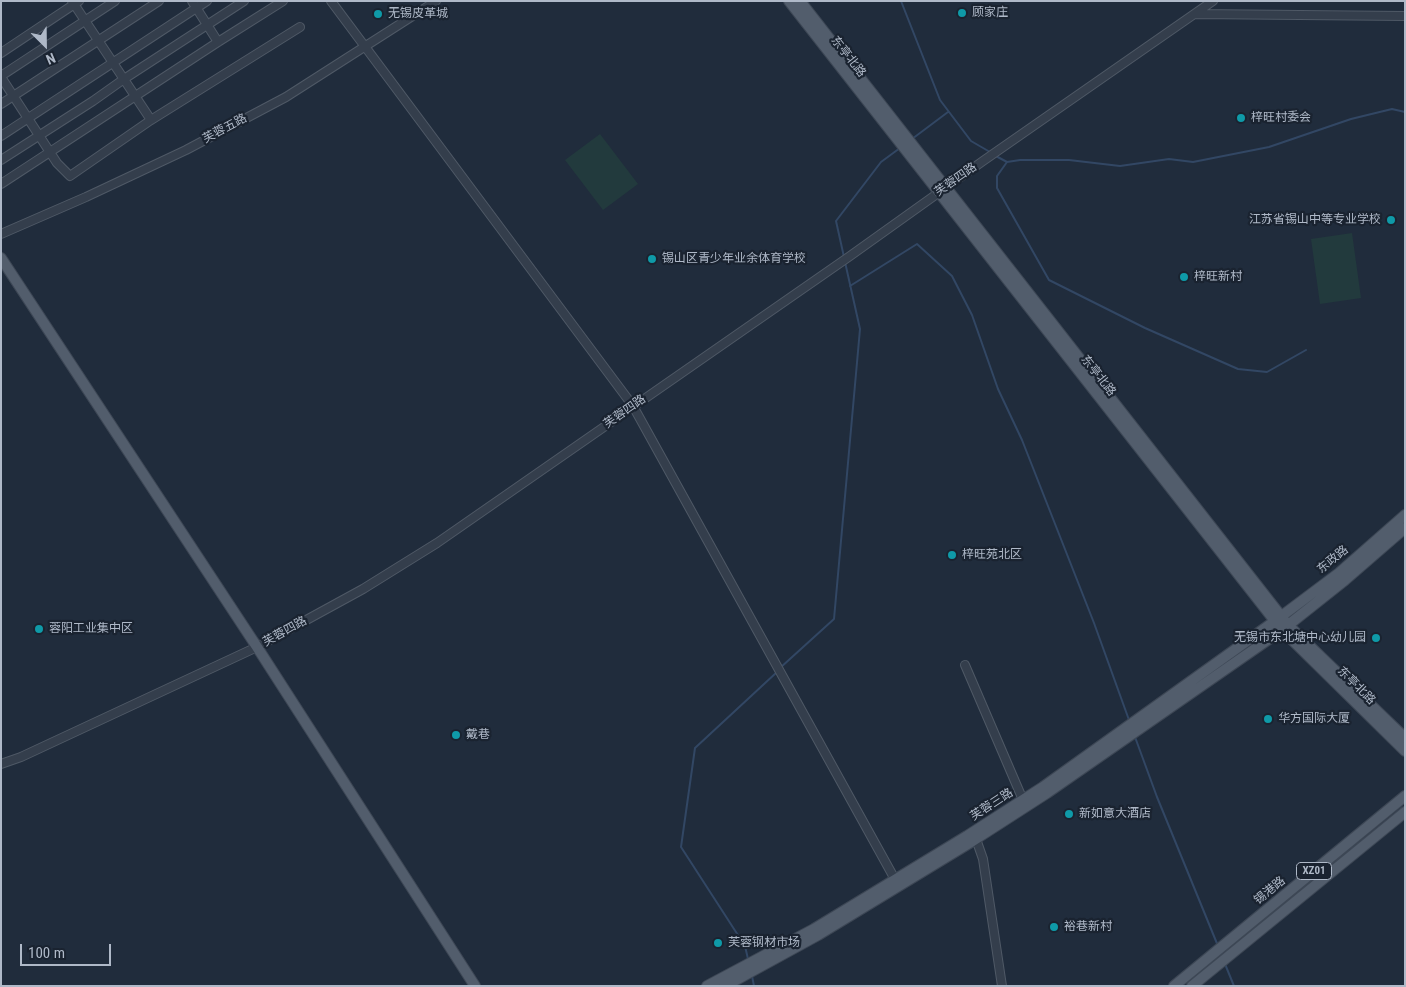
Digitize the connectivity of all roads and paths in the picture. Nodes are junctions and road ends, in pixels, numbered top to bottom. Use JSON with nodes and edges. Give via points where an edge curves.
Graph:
{"nodes":[{"id":1,"x":115,"y":1,"type":"edge"},
{"id":2,"x":159,"y":1,"type":"edge"},
{"id":3,"x":208,"y":1,"type":"edge"},
{"id":4,"x":244,"y":1,"type":"edge"},
{"id":5,"x":283,"y":1,"type":"edge"},
{"id":6,"x":330,"y":1,"type":"edge"},
{"id":7,"x":436,"y":1,"type":"edge"},
{"id":8,"x":789,"y":1,"type":"edge"},
{"id":9,"x":800,"y":1,"type":"edge"},
{"id":10,"x":1213,"y":1,"type":"edge"},
{"id":11,"x":75,"y":2,"type":"edge"},
{"id":12,"x":194,"y":5,"type":"edge"},
{"id":13,"x":1196,"y":14,"type":"junction"},
{"id":14,"x":1405,"y":16,"type":"edge"},
{"id":15,"x":85,"y":20,"type":"junction"},
{"id":16,"x":207,"y":25,"type":"junction"},
{"id":17,"x":300,"y":27,"type":"dead end"},
{"id":18,"x":99,"y":41,"type":"junction"},
{"id":19,"x":218,"y":42,"type":"junction"},
{"id":20,"x":365,"y":48,"type":"junction"},
{"id":21,"x":1,"y":53,"type":"edge"},
{"id":22,"x":114,"y":63,"type":"junction"},
{"id":23,"x":1,"y":76,"type":"edge"},
{"id":24,"x":124,"y":79,"type":"junction"},
{"id":25,"x":14,"y":96,"type":"junction"},
{"id":26,"x":135,"y":97,"type":"junction"},
{"id":27,"x":1,"y":104,"type":"edge"},
{"id":28,"x":29,"y":118,"type":"junction"},
{"id":29,"x":151,"y":120,"type":"junction"},
{"id":30,"x":1,"y":136,"type":"edge"},
{"id":31,"x":40,"y":136,"type":"junction"},
{"id":32,"x":901,"y":137,"type":"junction"},
{"id":33,"x":50,"y":152,"type":"junction"},
{"id":34,"x":1,"y":160,"type":"edge"},
{"id":35,"x":1,"y":184,"type":"edge"},
{"id":36,"x":942,"y":190,"type":"junction"},
{"id":37,"x":1,"y":234,"type":"edge"},
{"id":38,"x":1,"y":258,"type":"edge"},
{"id":39,"x":633,"y":406,"type":"junction"},
{"id":40,"x":1405,"y":515,"type":"edge"},
{"id":41,"x":1405,"y":528,"type":"edge"},
{"id":42,"x":1277,"y":618,"type":"junction"},
{"id":43,"x":1285,"y":628,"type":"junction"},
{"id":44,"x":256,"y":647,"type":"junction"},
{"id":45,"x":965,"y":665,"type":"dead end"},
{"id":46,"x":1147,"y":718,"type":"junction"},
{"id":47,"x":1119,"y":738,"type":"junction"},
{"id":48,"x":1405,"y":738,"type":"edge"},
{"id":49,"x":1405,"y":751,"type":"edge"},
{"id":50,"x":1,"y":764,"type":"edge"},
{"id":51,"x":1405,"y":796,"type":"edge"},
{"id":52,"x":1023,"y":800,"type":"junction"},
{"id":53,"x":1405,"y":812,"type":"edge"},
{"id":54,"x":976,"y":839,"type":"junction"},
{"id":55,"x":897,"y":883,"type":"junction"},
{"id":56,"x":736,"y":976,"type":"junction"},
{"id":57,"x":475,"y":986,"type":"edge"},
{"id":58,"x":707,"y":986,"type":"edge"},
{"id":59,"x":725,"y":986,"type":"edge"},
{"id":60,"x":1002,"y":986,"type":"edge"},
{"id":61,"x":1174,"y":986,"type":"edge"},
{"id":62,"x":1192,"y":986,"type":"edge"}],
"edges":[{"from":1,"to":15,"type":"street"},
{"from":2,"to":18,"type":"street"},
{"from":3,"to":12,"type":"street"},
{"from":4,"to":16,"type":"street"},
{"from":5,"to":19,"type":"street"},
{"from":6,"to":20,"type":"street"},
{"from":7,"to":20,"type":"street","name":"芙蓉五路"},
{"from":8,"to":32,"type":"main road","name":"东亭北路"},
{"from":9,"to":32,"type":"main road","name":"东亭北路"},
{"from":10,"to":13,"type":"street","name":"芙蓉四路"},
{"from":11,"to":15,"type":"street"},
{"from":11,"to":21,"type":"street"},
{"from":12,"to":16,"type":"street"},
{"from":12,"to":22,"type":"street"},
{"from":13,"to":14,"type":"street"},
{"from":13,"to":36,"type":"street","name":"芙蓉四路"},
{"from":15,"to":18,"type":"street"},
{"from":15,"to":23,"type":"street"},
{"from":16,"to":19,"type":"street"},
{"from":16,"to":24,"type":"street"},
{"from":17,"to":29,"type":"street"},
{"from":18,"to":22,"type":"street"},
{"from":18,"to":25,"type":"street"},
{"from":19,"to":26,"type":"street"},
{"from":20,"to":37,"type":"street","name":"芙蓉五路","via":[[286,97],[186,150]]},
{"from":20,"to":39,"type":"street"},
{"from":22,"to":24,"type":"street"},
{"from":22,"to":28,"type":"street"},
{"from":23,"to":25,"type":"street"},
{"from":24,"to":26,"type":"street"},
{"from":24,"to":31,"type":"street"},
{"from":25,"to":27,"type":"street"},
{"from":25,"to":28,"type":"street"},
{"from":26,"to":29,"type":"street"},
{"from":26,"to":33,"type":"street"},
{"from":28,"to":30,"type":"street"},
{"from":28,"to":31,"type":"street"},
{"from":29,"to":33,"type":"street","via":[[70,176]]},
{"from":31,"to":33,"type":"street"},
{"from":31,"to":34,"type":"street"},
{"from":32,"to":36,"type":"main road","name":"东亭北路"},
{"from":33,"to":35,"type":"street"},
{"from":36,"to":39,"type":"street","name":"芙蓉四路"},
{"from":36,"to":42,"type":"main road","name":"东亭北路"},
{"from":38,"to":44,"type":"main road"},
{"from":39,"to":44,"type":"street","name":"芙蓉四路","via":[[437,543],[363,589]]},
{"from":39,"to":55,"type":"street"},
{"from":40,"to":42,"type":"main road","name":"东政路","via":[[1339,573]]},
{"from":41,"to":43,"type":"main road","name":"东政路"},
{"from":42,"to":43,"type":"main road","name":"东亭北路"},
{"from":42,"to":46,"type":"main road","name":"芙蓉三路"},
{"from":43,"to":46,"type":"main road","name":"芙蓉三路"},
{"from":43,"to":48,"type":"main road","name":"东亭北路"},
{"from":43,"to":49,"type":"main road","name":"东亭北路"},
{"from":44,"to":50,"type":"street","name":"芙蓉四路"},
{"from":44,"to":57,"type":"main road"},
{"from":45,"to":52,"type":"street"},
{"from":46,"to":47,"type":"main road","name":"芙蓉三路"},
{"from":47,"to":52,"type":"main road","name":"芙蓉三路"},
{"from":47,"to":54,"type":"main road","name":"芙蓉三路","via":[[1047,793]]},
{"from":51,"to":61,"type":"main road","name":"锡港路","number":"XZ01"},
{"from":52,"to":55,"type":"main road","name":"芙蓉三路"},
{"from":53,"to":62,"type":"main road","name":"锡港路","number":"XZ01"},
{"from":54,"to":55,"type":"main road","name":"芙蓉三路"},
{"from":54,"to":60,"type":"street","via":[[983,859]]},
{"from":55,"to":56,"type":"main road","name":"芙蓉三路","via":[[818,935]]},
{"from":56,"to":58,"type":"main road","name":"芙蓉三路"},
{"from":56,"to":59,"type":"main road","name":"芙蓉三路"}]}
